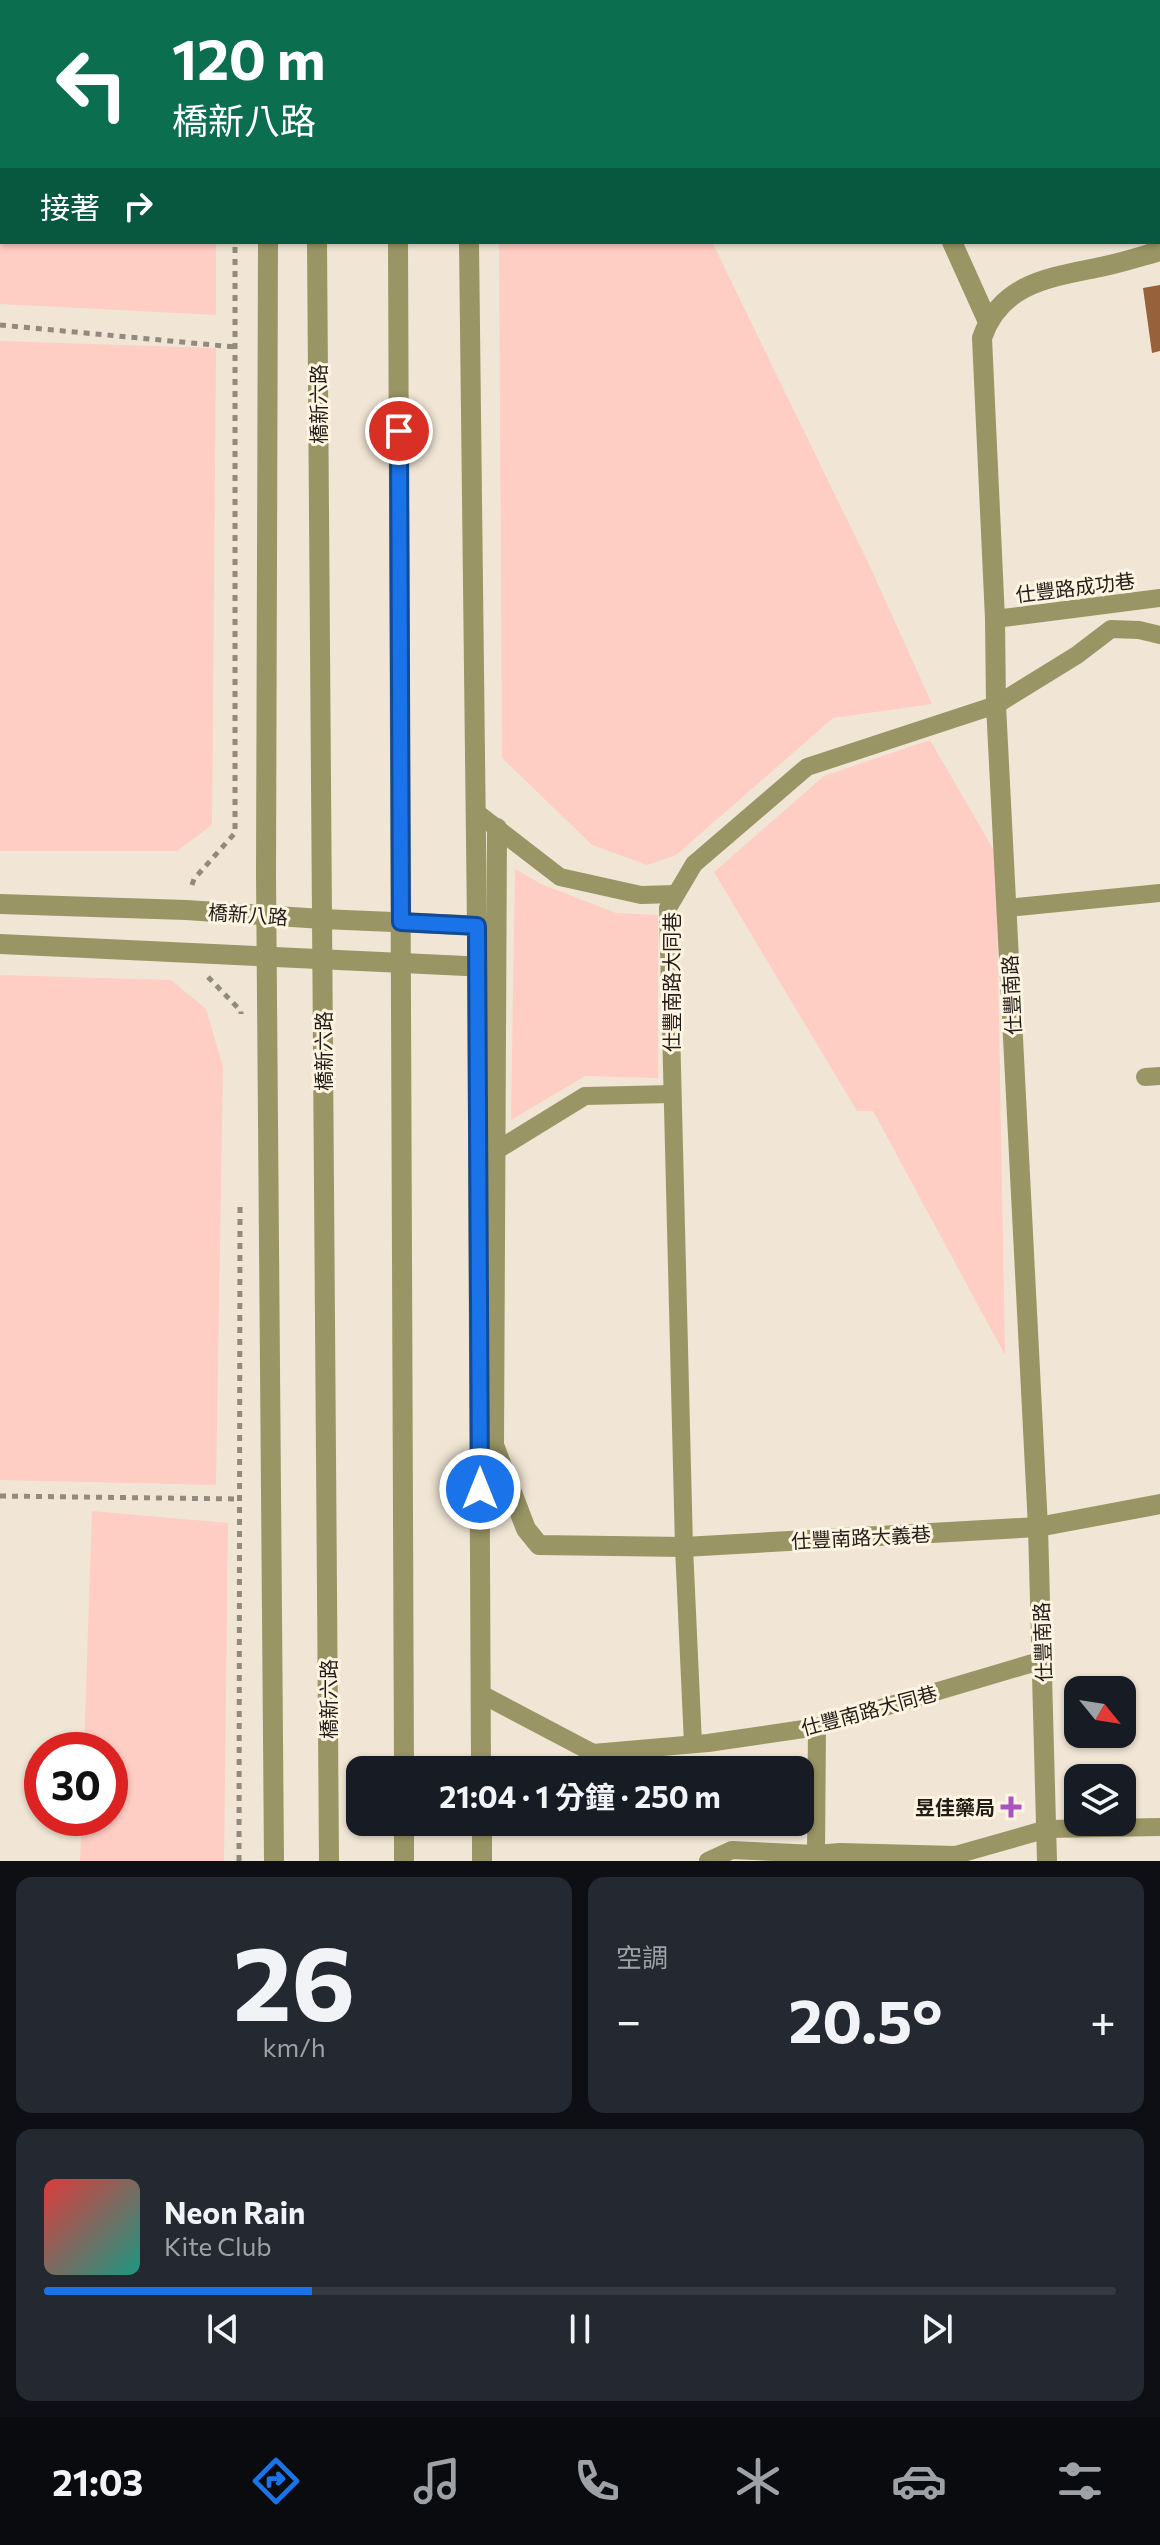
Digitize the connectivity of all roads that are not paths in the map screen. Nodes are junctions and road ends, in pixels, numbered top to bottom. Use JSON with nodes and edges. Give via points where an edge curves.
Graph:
{"nodes":[{"id":1,"x":268,"y":244,"type":"edge"},
{"id":2,"x":317,"y":244,"type":"edge"},
{"id":3,"x":398,"y":244,"type":"edge"},
{"id":4,"x":469,"y":244,"type":"edge"},
{"id":5,"x":953,"y":244,"type":"edge"},
{"id":6,"x":1160,"y":251,"type":"edge"},
{"id":7,"x":988,"y":322,"type":"junction"},
{"id":8,"x":1160,"y":598,"type":"edge"},
{"id":9,"x":995,"y":619,"type":"junction"},
{"id":10,"x":1160,"y":635,"type":"edge"},
{"id":11,"x":996,"y":705,"type":"junction"},
{"id":12,"x":476,"y":812,"type":"junction"},
{"id":13,"x":497,"y":828,"type":"junction"},
{"id":14,"x":1160,"y":893,"type":"edge"},
{"id":15,"x":675,"y":894,"type":"junction"},
{"id":16,"x":0,"y":904,"type":"edge"},
{"id":17,"x":1007,"y":908,"type":"junction"},
{"id":18,"x":266,"y":916,"type":"junction"},
{"id":19,"x":322,"y":919,"type":"junction"},
{"id":20,"x":401,"y":922,"type":"junction"},
{"id":21,"x":486,"y":926,"type":"junction"},
{"id":22,"x":0,"y":944,"type":"edge"},
{"id":23,"x":267,"y":956,"type":"junction"},
{"id":24,"x":322,"y":960,"type":"junction"},
{"id":25,"x":401,"y":962,"type":"junction"},
{"id":26,"x":486,"y":967,"type":"junction"},
{"id":27,"x":672,"y":1094,"type":"junction"},
{"id":28,"x":494,"y":1152,"type":"junction"},
{"id":29,"x":1160,"y":1504,"type":"edge"},
{"id":30,"x":1038,"y":1527,"type":"junction"},
{"id":31,"x":684,"y":1547,"type":"junction"},
{"id":32,"x":1043,"y":1660,"type":"junction"},
{"id":33,"x":481,"y":1694,"type":"junction"},
{"id":34,"x":817,"y":1727,"type":"junction"},
{"id":35,"x":693,"y":1744,"type":"junction"},
{"id":36,"x":404,"y":1756,"type":"edge"},
{"id":37,"x":481,"y":1756,"type":"edge"},
{"id":38,"x":1160,"y":1827,"type":"edge"},
{"id":39,"x":1047,"y":1829,"type":"junction"},
{"id":40,"x":404,"y":1836,"type":"edge"},
{"id":41,"x":482,"y":1836,"type":"edge"},
{"id":42,"x":816,"y":1854,"type":"junction"},
{"id":43,"x":840,"y":1856,"type":"edge"},
{"id":44,"x":274,"y":1861,"type":"edge"},
{"id":45,"x":329,"y":1861,"type":"edge"},
{"id":46,"x":404,"y":1861,"type":"edge"},
{"id":47,"x":482,"y":1861,"type":"edge"},
{"id":48,"x":708,"y":1861,"type":"edge"},
{"id":49,"x":1047,"y":1861,"type":"edge"}],
"edges":[{"from":1,"to":18,"type":"street"},
{"from":2,"to":19,"type":"street","name":"橋新六路"},
{"from":3,"to":20,"type":"street"},
{"from":4,"to":12,"type":"street"},
{"from":5,"to":7,"type":"street"},
{"from":6,"to":7,"type":"street","via":[[1047,278],[1017,291]]},
{"from":7,"to":9,"type":"street","name":"仕豐南路","via":[[982,338],[982,374]]},
{"from":8,"to":9,"type":"lane","name":"仕豐路成功巷"},
{"from":9,"to":11,"type":"street","name":"仕豐南路"},
{"from":10,"to":11,"type":"lane","name":"仕豐南路大同巷","via":[[1111,629]]},
{"from":11,"to":15,"type":"lane","name":"仕豐南路大同巷","via":[[807,767],[694,864]]},
{"from":11,"to":17,"type":"street","name":"仕豐南路"},
{"from":12,"to":13,"type":"lane"},
{"from":12,"to":21,"type":"street"},
{"from":13,"to":15,"type":"lane","via":[[560,877],[641,895]]},
{"from":13,"to":21,"type":"street"},
{"from":14,"to":17,"type":"lane"},
{"from":15,"to":27,"type":"lane","name":"仕豐南路大同巷","via":[[668,908]]},
{"from":16,"to":18,"type":"street","name":"橋新八路"},
{"from":17,"to":30,"type":"street","name":"仕豐南路"},
{"from":18,"to":19,"type":"street","name":"橋新八路"},
{"from":18,"to":23,"type":"street"},
{"from":19,"to":20,"type":"street","name":"橋新八路"},
{"from":19,"to":24,"type":"street","name":"橋新六路"},
{"from":20,"to":21,"type":"street","name":"橋新八路"},
{"from":20,"to":25,"type":"street"},
{"from":21,"to":26,"type":"street"},
{"from":22,"to":23,"type":"street","name":"橋新八路"},
{"from":23,"to":24,"type":"street","name":"橋新八路"},
{"from":23,"to":44,"type":"street"},
{"from":24,"to":25,"type":"street","name":"橋新八路"},
{"from":24,"to":45,"type":"street","name":"橋新六路"},
{"from":25,"to":26,"type":"street","name":"橋新八路"},
{"from":25,"to":36,"type":"street"},
{"from":26,"to":28,"type":"street"},
{"from":26,"to":33,"type":"street"},
{"from":27,"to":28,"type":"lane","via":[[585,1096]]},
{"from":27,"to":31,"type":"lane","name":"仕豐南路大同巷"},
{"from":28,"to":31,"type":"street","via":[[494,1445],[526,1529],[539,1545]]},
{"from":29,"to":30,"type":"street","name":"仕豐南路大義巷"},
{"from":30,"to":31,"type":"street","name":"仕豐南路大義巷"},
{"from":30,"to":32,"type":"street","name":"仕豐南路"},
{"from":31,"to":35,"type":"lane","name":"仕豐南路大同巷"},
{"from":32,"to":34,"type":"lane","name":"仕豐南路大同巷"},
{"from":32,"to":39,"type":"street","name":"仕豐南路"},
{"from":33,"to":35,"type":"lane","name":"仕豐南路大同巷","via":[[593,1753]]},
{"from":33,"to":37,"type":"street"},
{"from":34,"to":35,"type":"lane","name":"仕豐南路大同巷"},
{"from":34,"to":42,"type":"lane"},
{"from":38,"to":39,"type":"lane"},
{"from":39,"to":43,"type":"lane","via":[[956,1855]]},
{"from":39,"to":49,"type":"street","name":"仕豐南路"},
{"from":40,"to":46,"type":"street"},
{"from":41,"to":47,"type":"street"},
{"from":42,"to":43,"type":"lane"},
{"from":42,"to":48,"type":"lane","via":[[732,1850]]}]}
